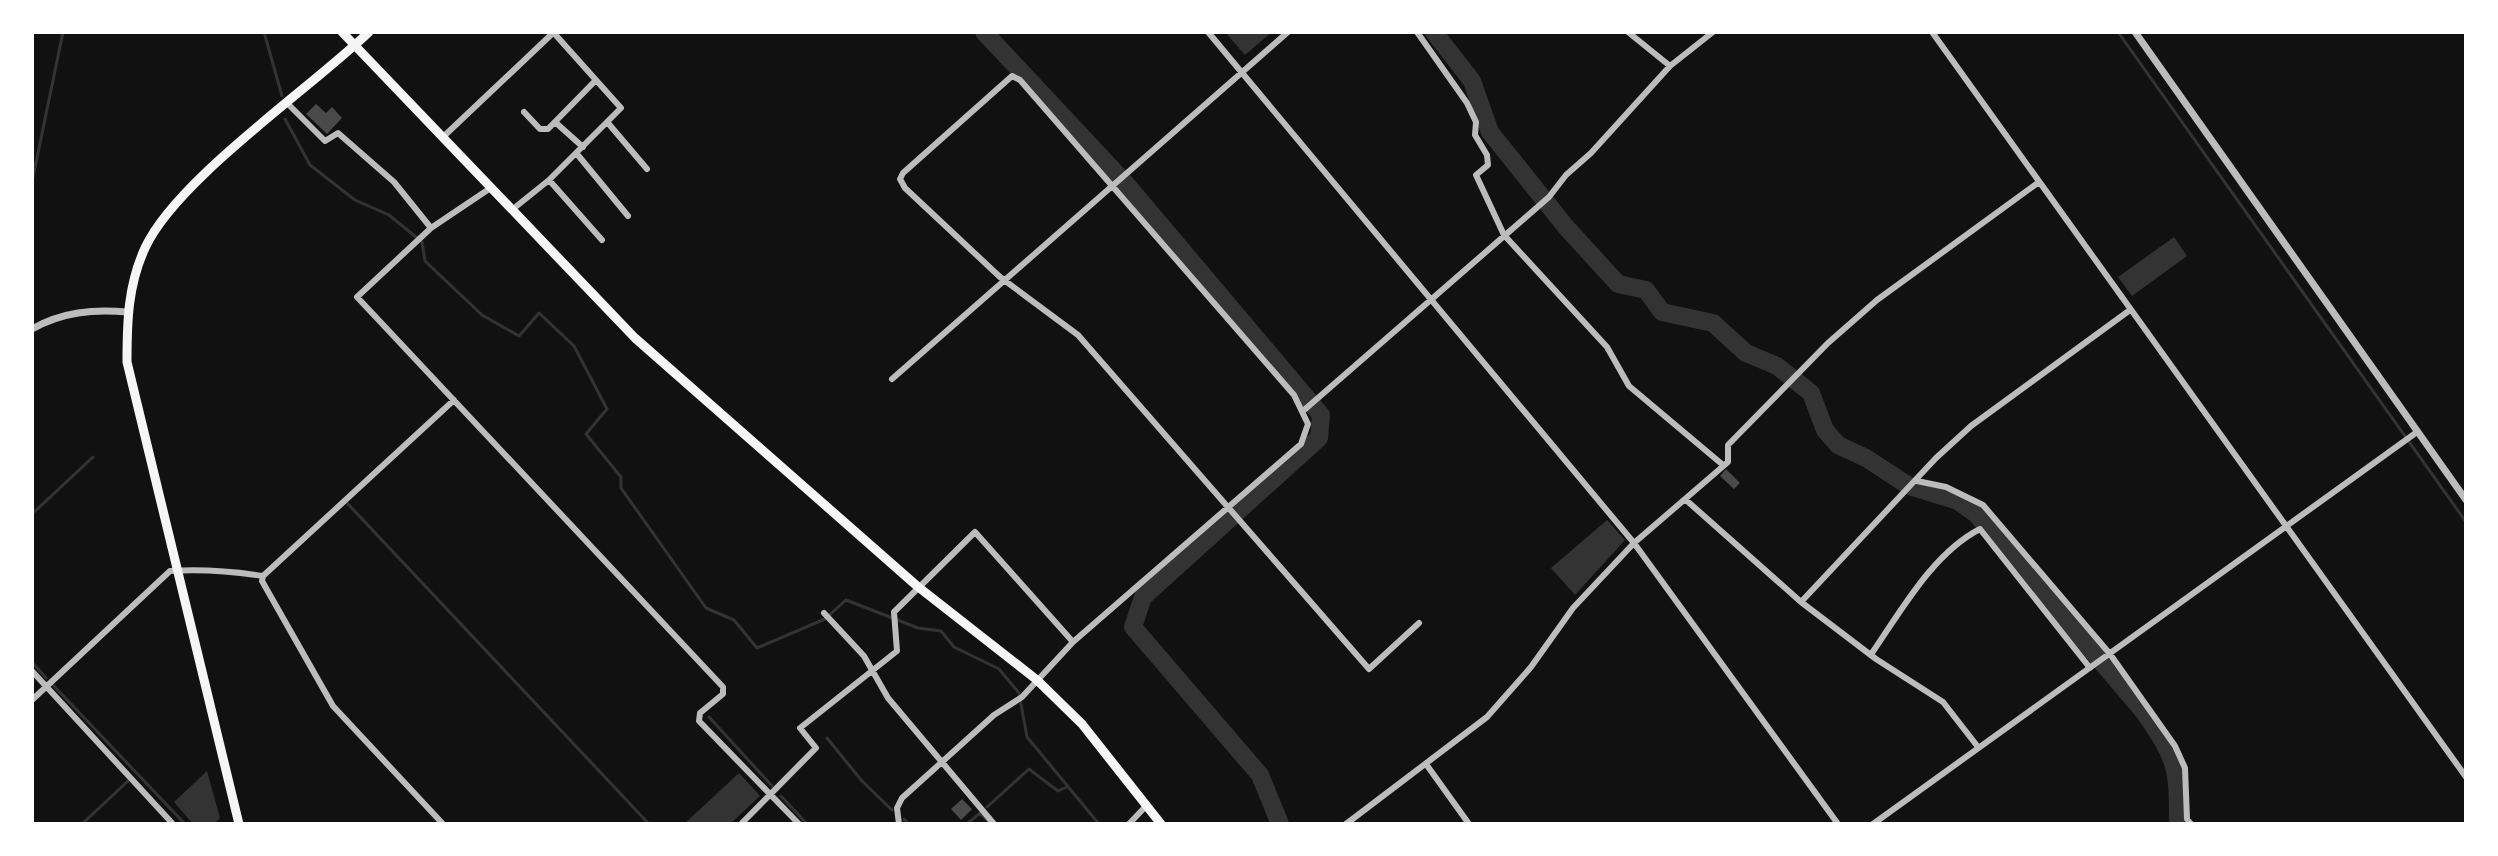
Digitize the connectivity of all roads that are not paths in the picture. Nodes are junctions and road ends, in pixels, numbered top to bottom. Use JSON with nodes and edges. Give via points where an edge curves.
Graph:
{"nodes":[{"id":1,"x":342,"y":32,"type":"edge"},
{"id":2,"x":369,"y":32,"type":"edge"},
{"id":3,"x":554,"y":32,"type":"edge"},
{"id":4,"x":1208,"y":32,"type":"edge"},
{"id":5,"x":1288,"y":32,"type":"edge"},
{"id":6,"x":1417,"y":32,"type":"edge"},
{"id":7,"x":1628,"y":32,"type":"edge"},
{"id":8,"x":1713,"y":32,"type":"edge"},
{"id":9,"x":1932,"y":32,"type":"edge"},
{"id":10,"x":2135,"y":32,"type":"edge"},
{"id":11,"x":355,"y":46,"type":"junction"},
{"id":12,"x":1670,"y":66,"type":"junction"},
{"id":13,"x":1242,"y":72,"type":"junction"},
{"id":14,"x":596,"y":80,"type":"junction"},
{"id":15,"x":288,"y":104,"type":"junction"},
{"id":16,"x":524,"y":112,"type":"dead end"},
{"id":17,"x":555,"y":122,"type":"junction"},
{"id":18,"x":608,"y":123,"type":"junction"},
{"id":19,"x":443,"y":137,"type":"junction"},
{"id":20,"x":583,"y":147,"type":"junction"},
{"id":21,"x":577,"y":154,"type":"junction"},
{"id":22,"x":647,"y":169,"type":"dead end"},
{"id":23,"x":549,"y":180,"type":"junction"},
{"id":24,"x":2039,"y":182,"type":"junction"},
{"id":25,"x":1113,"y":186,"type":"junction"},
{"id":26,"x":492,"y":187,"type":"junction"},
{"id":27,"x":513,"y":209,"type":"junction"},
{"id":28,"x":628,"y":216,"type":"dead end"},
{"id":29,"x":431,"y":228,"type":"junction"},
{"id":30,"x":1504,"y":235,"type":"junction"},
{"id":31,"x":602,"y":240,"type":"dead end"},
{"id":32,"x":1007,"y":279,"type":"junction"},
{"id":33,"x":1430,"y":301,"type":"junction"},
{"id":34,"x":2130,"y":310,"type":"junction"},
{"id":35,"x":127,"y":312,"type":"junction"},
{"id":36,"x":32,"y":329,"type":"edge"},
{"id":37,"x":892,"y":379,"type":"dead end"},
{"id":38,"x":454,"y":400,"type":"junction"},
{"id":39,"x":1303,"y":411,"type":"junction"},
{"id":40,"x":2417,"y":432,"type":"junction"},
{"id":41,"x":1723,"y":465,"type":"junction"},
{"id":42,"x":1917,"y":481,"type":"junction"},
{"id":43,"x":1686,"y":500,"type":"junction"},
{"id":44,"x":2466,"y":500,"type":"edge"},
{"id":45,"x":1227,"y":507,"type":"junction"},
{"id":46,"x":2286,"y":528,"type":"junction"},
{"id":47,"x":1634,"y":543,"type":"junction"},
{"id":48,"x":176,"y":571,"type":"junction"},
{"id":49,"x":263,"y":576,"type":"junction"},
{"id":50,"x":917,"y":586,"type":"junction"},
{"id":51,"x":1801,"y":602,"type":"junction"},
{"id":52,"x":824,"y":613,"type":"dead end"},
{"id":53,"x":1419,"y":623,"type":"dead end"},
{"id":54,"x":1073,"y":642,"type":"junction"},
{"id":55,"x":1872,"y":653,"type":"junction"},
{"id":56,"x":2110,"y":654,"type":"junction"},
{"id":57,"x":2090,"y":668,"type":"junction"},
{"id":58,"x":32,"y":671,"type":"edge"},
{"id":59,"x":873,"y":673,"type":"junction"},
{"id":60,"x":1037,"y":680,"type":"junction"},
{"id":61,"x":47,"y":686,"type":"junction"},
{"id":62,"x":32,"y":700,"type":"edge"},
{"id":63,"x":1978,"y":747,"type":"junction"},
{"id":64,"x":942,"y":762,"type":"junction"},
{"id":65,"x":1426,"y":764,"type":"junction"},
{"id":66,"x":2466,"y":777,"type":"edge"},
{"id":67,"x":772,"y":795,"type":"junction"},
{"id":68,"x":1146,"y":806,"type":"junction"},
{"id":69,"x":173,"y":824,"type":"edge"},
{"id":70,"x":239,"y":824,"type":"edge"},
{"id":71,"x":443,"y":824,"type":"edge"},
{"id":72,"x":741,"y":824,"type":"edge"},
{"id":73,"x":799,"y":824,"type":"edge"},
{"id":74,"x":899,"y":824,"type":"edge"},
{"id":75,"x":994,"y":824,"type":"edge"},
{"id":76,"x":1129,"y":824,"type":"edge"},
{"id":77,"x":1161,"y":824,"type":"edge"},
{"id":78,"x":1346,"y":824,"type":"edge"},
{"id":79,"x":1469,"y":824,"type":"edge"},
{"id":80,"x":1838,"y":824,"type":"edge"},
{"id":81,"x":1873,"y":824,"type":"edge"},
{"id":82,"x":2191,"y":824,"type":"edge"}],
"edges":[{"from":1,"to":11,"type":"main road"},
{"from":2,"to":11,"type":"main road"},
{"from":3,"to":14,"type":"street"},
{"from":3,"to":19,"type":"street"},
{"from":4,"to":13,"type":"street"},
{"from":5,"to":13,"type":"street"},
{"from":6,"to":30,"type":"street","via":[[1476,122],[1475,135],[1488,165],[1476,175]]},
{"from":7,"to":12,"type":"street"},
{"from":8,"to":12,"type":"street"},
{"from":9,"to":24,"type":"street"},
{"from":10,"to":40,"type":"street"},
{"from":11,"to":15,"type":"main road"},
{"from":11,"to":19,"type":"main road"},
{"from":12,"to":30,"type":"street","via":[[1549,197]]},
{"from":13,"to":25,"type":"street"},
{"from":13,"to":33,"type":"street"},
{"from":14,"to":17,"type":"street"},
{"from":14,"to":18,"type":"street","via":[[621,105]]},
{"from":15,"to":29,"type":"street","via":[[325,141],[338,133],[383,172]]},
{"from":15,"to":35,"type":"main road","via":[[179,201],[146,245]]},
{"from":16,"to":17,"type":"street","via":[[543,130]]},
{"from":17,"to":20,"type":"street"},
{"from":18,"to":20,"type":"street"},
{"from":18,"to":22,"type":"street"},
{"from":19,"to":26,"type":"main road"},
{"from":20,"to":21,"type":"street"},
{"from":21,"to":23,"type":"street"},
{"from":21,"to":28,"type":"street"},
{"from":23,"to":27,"type":"street"},
{"from":23,"to":31,"type":"street"},
{"from":24,"to":34,"type":"street"},
{"from":24,"to":41,"type":"street","via":[[1919,266],[1799,373],[1728,445],[1728,462]]},
{"from":25,"to":32,"type":"street"},
{"from":25,"to":32,"type":"street","via":[[1020,80],[1007,78],[900,179]]},
{"from":25,"to":39,"type":"street"},
{"from":26,"to":27,"type":"main road"},
{"from":26,"to":29,"type":"street"},
{"from":27,"to":50,"type":"main road","via":[[635,338]]},
{"from":29,"to":38,"type":"street","via":[[357,297]]},
{"from":30,"to":33,"type":"street"},
{"from":30,"to":41,"type":"street","via":[[1607,347],[1629,386]]},
{"from":32,"to":37,"type":"street"},
{"from":32,"to":45,"type":"street","via":[[1078,335]]},
{"from":33,"to":39,"type":"street"},
{"from":33,"to":47,"type":"street"},
{"from":34,"to":42,"type":"street","via":[[1971,426]]},
{"from":34,"to":46,"type":"street"},
{"from":35,"to":36,"type":"street","via":[[55,316]]},
{"from":35,"to":48,"type":"main road","via":[[127,362]]},
{"from":38,"to":49,"type":"street"},
{"from":38,"to":67,"type":"street","via":[[723,687],[723,694],[700,713],[699,721]]},
{"from":39,"to":45,"type":"street","via":[[1308,424],[1301,444]]},
{"from":40,"to":44,"type":"street"},
{"from":40,"to":46,"type":"street"},
{"from":41,"to":43,"type":"street"},
{"from":42,"to":51,"type":"street"},
{"from":42,"to":56,"type":"street","via":[[1983,505]]},
{"from":43,"to":47,"type":"street"},
{"from":43,"to":51,"type":"street"},
{"from":45,"to":53,"type":"street","via":[[1369,669]]},
{"from":45,"to":54,"type":"street"},
{"from":46,"to":56,"type":"street"},
{"from":46,"to":66,"type":"street"},
{"from":47,"to":65,"type":"street","via":[[1573,608],[1487,717]]},
{"from":47,"to":80,"type":"street"},
{"from":48,"to":49,"type":"street","via":[[210,568]]},
{"from":48,"to":61,"type":"street","via":[[164,575]]},
{"from":48,"to":70,"type":"main road"},
{"from":49,"to":71,"type":"street","via":[[333,706]]},
{"from":50,"to":54,"type":"street","via":[[975,532]]},
{"from":50,"to":59,"type":"street","via":[[894,612],[897,651]]},
{"from":50,"to":60,"type":"main road"},
{"from":51,"to":55,"type":"street"},
{"from":52,"to":59,"type":"street"},
{"from":54,"to":60,"type":"street"},
{"from":55,"to":57,"type":"street","via":[[1927,576],[1980,529]]},
{"from":55,"to":63,"type":"street","via":[[1943,702]]},
{"from":56,"to":57,"type":"street"},
{"from":56,"to":82,"type":"street","via":[[2175,746],[2185,768]]},
{"from":57,"to":63,"type":"street"},
{"from":58,"to":61,"type":"street"},
{"from":59,"to":64,"type":"street"},
{"from":59,"to":67,"type":"street","via":[[800,728],[816,748]]},
{"from":60,"to":64,"type":"street"},
{"from":60,"to":68,"type":"main road","via":[[1082,724]]},
{"from":61,"to":62,"type":"street"},
{"from":61,"to":69,"type":"street"},
{"from":63,"to":81,"type":"street"},
{"from":64,"to":74,"type":"street","via":[[902,798]]},
{"from":64,"to":75,"type":"street"},
{"from":65,"to":78,"type":"street"},
{"from":65,"to":79,"type":"street"},
{"from":67,"to":72,"type":"street"},
{"from":67,"to":73,"type":"street"},
{"from":68,"to":76,"type":"street"},
{"from":68,"to":77,"type":"main road"}]}
